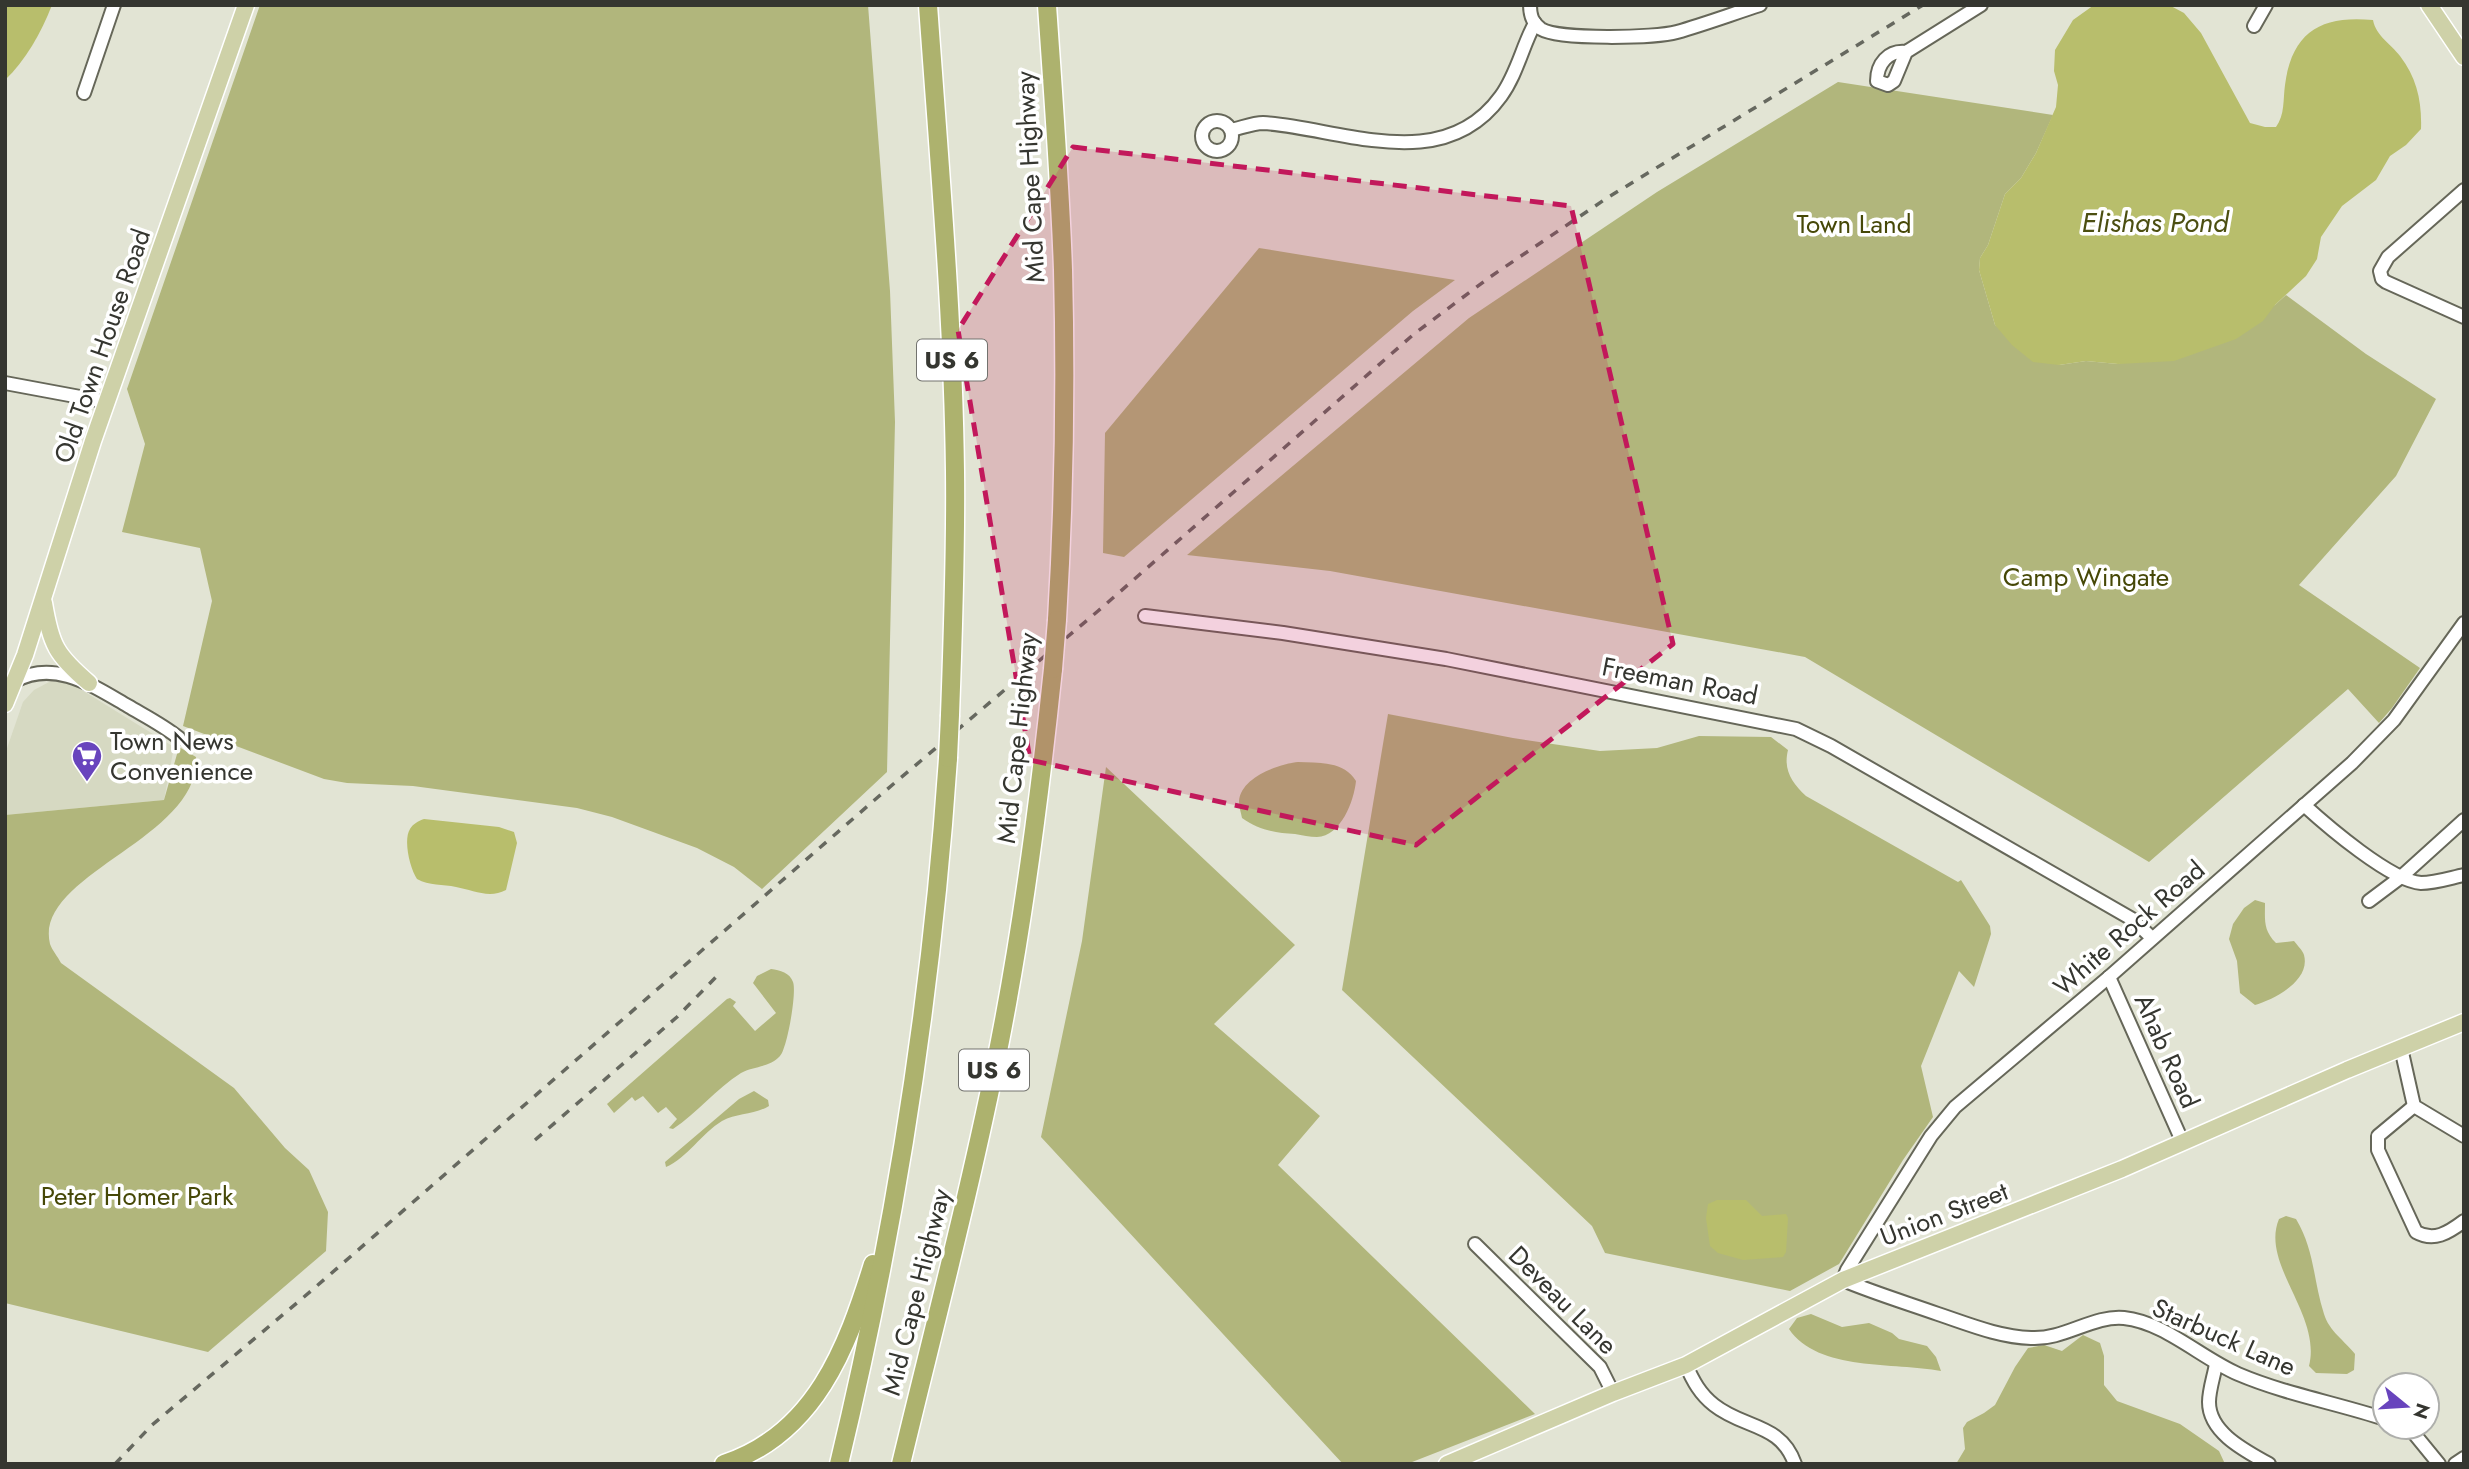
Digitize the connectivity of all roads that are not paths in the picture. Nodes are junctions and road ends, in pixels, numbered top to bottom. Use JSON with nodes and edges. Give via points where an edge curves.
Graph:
{"nodes":[{"id":1,"x":114,"y":5,"type":"edge"},
{"id":2,"x":246,"y":5,"type":"edge"},
{"id":3,"x":928,"y":5,"type":"edge"},
{"id":4,"x":1047,"y":5,"type":"edge"},
{"id":5,"x":1530,"y":5,"type":"edge"},
{"id":6,"x":1760,"y":5,"type":"edge"},
{"id":7,"x":1981,"y":5,"type":"edge"},
{"id":8,"x":2266,"y":5,"type":"edge"},
{"id":9,"x":2429,"y":5,"type":"edge"},
{"id":10,"x":1535,"y":23,"type":"junction"},
{"id":11,"x":2255,"y":26,"type":"dead end"},
{"id":12,"x":1906,"y":52,"type":"dead end"},
{"id":13,"x":2464,"y":57,"type":"edge"},
{"id":14,"x":83,"y":93,"type":"dead end"},
{"id":15,"x":1231,"y":130,"type":"dead end"},
{"id":16,"x":2464,"y":190,"type":"edge"},
{"id":17,"x":2464,"y":317,"type":"edge"},
{"id":18,"x":5,"y":383,"type":"edge"},
{"id":19,"x":107,"y":402,"type":"junction"},
{"id":20,"x":43,"y":601,"type":"junction"},
{"id":21,"x":1145,"y":616,"type":"dead end"},
{"id":22,"x":2464,"y":623,"type":"edge"},
{"id":23,"x":10,"y":682,"type":"edge"},
{"id":24,"x":89,"y":683,"type":"junction"},
{"id":25,"x":5,"y":704,"type":"edge"},
{"id":26,"x":180,"y":738,"type":"dead end"},
{"id":27,"x":2304,"y":805,"type":"junction"},
{"id":28,"x":2464,"y":820,"type":"edge"},
{"id":29,"x":2464,"y":875,"type":"edge"},
{"id":30,"x":2401,"y":877,"type":"junction"},
{"id":31,"x":2369,"y":901,"type":"dead end"},
{"id":32,"x":2152,"y":939,"type":"junction"},
{"id":33,"x":2109,"y":977,"type":"junction"},
{"id":34,"x":2464,"y":1022,"type":"edge"},
{"id":35,"x":2401,"y":1048,"type":"junction"},
{"id":36,"x":2414,"y":1106,"type":"junction"},
{"id":37,"x":2464,"y":1136,"type":"edge"},
{"id":38,"x":2183,"y":1143,"type":"junction"},
{"id":39,"x":893,"y":1212,"type":"junction"},
{"id":40,"x":2464,"y":1221,"type":"edge"},
{"id":41,"x":1475,"y":1244,"type":"dead end"},
{"id":42,"x":1843,"y":1280,"type":"junction"},
{"id":43,"x":2216,"y":1364,"type":"junction"},
{"id":44,"x":1685,"y":1365,"type":"junction"},
{"id":45,"x":1614,"y":1393,"type":"junction"},
{"id":46,"x":2371,"y":1415,"type":"edge"},
{"id":47,"x":2420,"y":1441,"type":"edge"},
{"id":48,"x":2464,"y":1458,"type":"edge"},
{"id":49,"x":724,"y":1464,"type":"edge"},
{"id":50,"x":839,"y":1464,"type":"edge"},
{"id":51,"x":901,"y":1464,"type":"edge"},
{"id":52,"x":1447,"y":1464,"type":"edge"},
{"id":53,"x":1795,"y":1464,"type":"edge"},
{"id":54,"x":2269,"y":1464,"type":"edge"},
{"id":55,"x":2439,"y":1464,"type":"edge"},
{"id":56,"x":2455,"y":1464,"type":"edge"}],
"edges":[{"from":1,"to":14,"type":"street"},
{"from":2,"to":19,"type":"main road","name":"Old Town House Road"},
{"from":3,"to":39,"type":"highway","name":"Mid Cape Highway","number":"US 6","bridge":true,"via":[[954,413],[955,593],[948,758],[929,973]]},
{"from":4,"to":51,"type":"highway","name":"Mid Cape Highway","number":"US 6","bridge":true,"via":[[1064,315],[1064,446],[1052,669],[1032,853],[1000,1042]]},
{"from":5,"to":10,"type":"street"},
{"from":6,"to":10,"type":"street","via":[[1671,33],[1555,34]]},
{"from":7,"to":12,"type":"street"},
{"from":8,"to":11,"type":"street"},
{"from":9,"to":13,"type":"main road"},
{"from":10,"to":15,"type":"street","via":[[1500,97],[1477,119],[1452,133],[1393,143],[1260,123]]},
{"from":16,"to":17,"type":"street","via":[[2388,257],[2380,271],[2382,279]]},
{"from":18,"to":19,"type":"street"},
{"from":19,"to":20,"type":"main road","name":"Old Town House Road"},
{"from":20,"to":23,"type":"main road","name":"Old Town House Road"},
{"from":20,"to":24,"type":"main road","via":[[55,649]]},
{"from":21,"to":32,"type":"street","name":"Freeman Road","via":[[1446,659],[1796,729],[2121,912]]},
{"from":22,"to":27,"type":"street","name":"White Rock Road","via":[[2394,720]]},
{"from":23,"to":24,"type":"street","via":[[49,673]]},
{"from":23,"to":25,"type":"main road","name":"Old Town House Road"},
{"from":24,"to":26,"type":"street"},
{"from":27,"to":30,"type":"street"},
{"from":27,"to":32,"type":"street","name":"White Rock Road"},
{"from":28,"to":30,"type":"street"},
{"from":29,"to":30,"type":"street","via":[[2420,883]]},
{"from":30,"to":31,"type":"street"},
{"from":32,"to":33,"type":"street","name":"White Rock Road"},
{"from":33,"to":38,"type":"street","name":"Ahab Road"},
{"from":33,"to":42,"type":"street","name":"White Rock Road","via":[[1955,1107]]},
{"from":34,"to":35,"type":"main road","name":"Union Street"},
{"from":35,"to":36,"type":"street"},
{"from":35,"to":38,"type":"main road","name":"Union Street"},
{"from":36,"to":37,"type":"street"},
{"from":36,"to":40,"type":"street","via":[[2378,1136],[2378,1150],[2416,1232],[2431,1237],[2445,1234]]},
{"from":38,"to":42,"type":"main road","name":"Union Street"},
{"from":39,"to":49,"type":"highway","via":[[850,1331],[818,1392],[779,1436]]},
{"from":39,"to":50,"type":"highway","name":"Mid Cape Highway","number":"US 6"},
{"from":41,"to":45,"type":"street","name":"Deveau Lane","via":[[1600,1367]]},
{"from":42,"to":43,"type":"street","name":"Starbuck Lane","via":[[1974,1326],[2031,1338],[2054,1337],[2123,1318],[2159,1329]]},
{"from":42,"to":44,"type":"main road","name":"Union Street"},
{"from":43,"to":46,"type":"street","name":"Starbuck Lane"},
{"from":43,"to":54,"type":"street","via":[[2209,1402],[2215,1423],[2236,1444]]},
{"from":44,"to":45,"type":"main road","name":"Union Street"},
{"from":44,"to":53,"type":"street","via":[[1695,1385],[1714,1405],[1776,1436]]},
{"from":45,"to":52,"type":"main road","name":"Union Street"},
{"from":47,"to":55,"type":"street"},
{"from":48,"to":56,"type":"street"}]}
